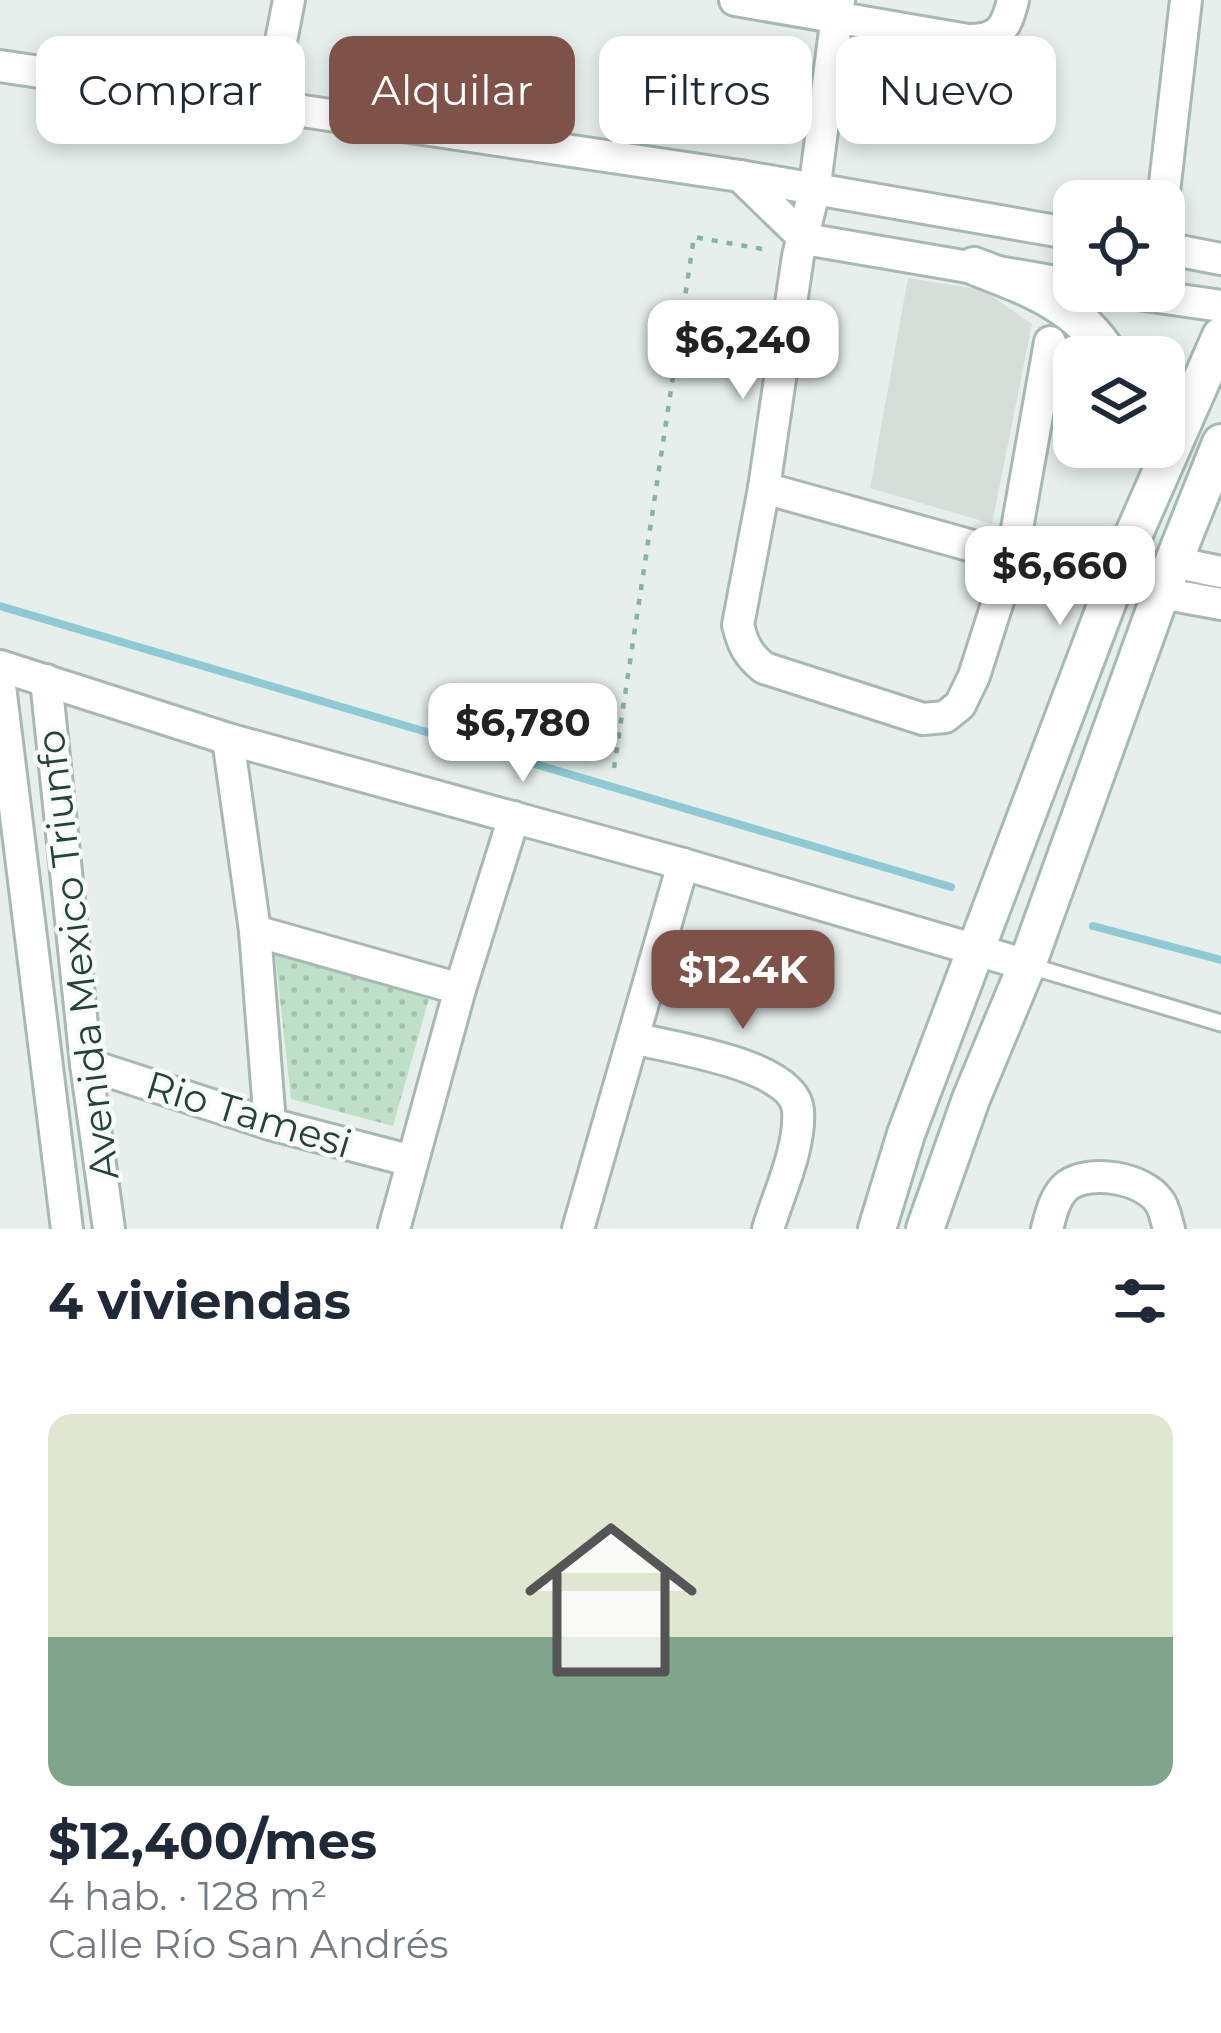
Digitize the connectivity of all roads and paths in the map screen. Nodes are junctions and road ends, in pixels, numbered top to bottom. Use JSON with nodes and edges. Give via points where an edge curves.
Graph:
{"nodes":[{"id":1,"x":289,"y":0,"type":"edge"},
{"id":2,"x":735,"y":0,"type":"edge"},
{"id":3,"x":1013,"y":0,"type":"edge"},
{"id":4,"x":1186,"y":0,"type":"edge"},
{"id":5,"x":838,"y":9,"type":"edge"},
{"id":6,"x":282,"y":36,"type":"edge"},
{"id":7,"x":0,"y":66,"type":"edge"},
{"id":8,"x":36,"y":71,"type":"edge"},
{"id":9,"x":305,"y":109,"type":"edge"},
{"id":10,"x":740,"y":176,"type":"junction"},
{"id":11,"x":1165,"y":180,"type":"edge"},
{"id":12,"x":814,"y":192,"type":"junction"},
{"id":13,"x":1053,"y":230,"type":"edge"},
{"id":14,"x":801,"y":247,"type":"junction"},
{"id":15,"x":1185,"y":252,"type":"edge"},
{"id":16,"x":1221,"y":259,"type":"edge"},
{"id":17,"x":974,"y":266,"type":"junction"},
{"id":18,"x":1053,"y":281,"type":"edge"},
{"id":19,"x":1185,"y":301,"type":"edge"},
{"id":20,"x":1221,"y":306,"type":"edge"},
{"id":21,"x":1093,"y":336,"type":"edge"},
{"id":22,"x":1221,"y":336,"type":"edge"},
{"id":23,"x":1050,"y":342,"type":"dead end"},
{"id":24,"x":1221,"y":443,"type":"edge"},
{"id":25,"x":1142,"y":468,"type":"edge"},
{"id":26,"x":764,"y":488,"type":"junction"},
{"id":27,"x":1129,"y":545,"type":"junction"},
{"id":28,"x":1012,"y":557,"type":"junction"},
{"id":29,"x":1221,"y":572,"type":"edge"},
{"id":30,"x":1167,"y":577,"type":"junction"},
{"id":31,"x":1221,"y":604,"type":"edge"},
{"id":32,"x":0,"y":666,"type":"edge"},
{"id":33,"x":46,"y":680,"type":"junction"},
{"id":34,"x":0,"y":686,"type":"edge"},
{"id":35,"x":228,"y":739,"type":"junction"},
{"id":36,"x":614,"y":768,"type":"dead end"},
{"id":37,"x":514,"y":817,"type":"junction"},
{"id":38,"x":683,"y":864,"type":"junction"},
{"id":39,"x":255,"y":931,"type":"junction"},
{"id":40,"x":976,"y":951,"type":"junction"},
{"id":41,"x":1028,"y":965,"type":"junction"},
{"id":42,"x":460,"y":989,"type":"junction"},
{"id":43,"x":1221,"y":1023,"type":"edge"},
{"id":44,"x":633,"y":1038,"type":"junction"},
{"id":45,"x":86,"y":1064,"type":"junction"},
{"id":46,"x":270,"y":1124,"type":"junction"},
{"id":47,"x":412,"y":1162,"type":"junction"},
{"id":48,"x":67,"y":1229,"type":"edge"},
{"id":49,"x":109,"y":1229,"type":"edge"},
{"id":50,"x":394,"y":1229,"type":"edge"},
{"id":51,"x":578,"y":1229,"type":"edge"},
{"id":52,"x":769,"y":1229,"type":"edge"},
{"id":53,"x":877,"y":1229,"type":"edge"},
{"id":54,"x":925,"y":1229,"type":"edge"},
{"id":55,"x":1047,"y":1229,"type":"edge"},
{"id":56,"x":1169,"y":1229,"type":"edge"}],
"edges":[{"from":1,"to":6,"type":"street"},
{"from":2,"to":5,"type":"street"},
{"from":3,"to":5,"type":"street","via":[[988,40]]},
{"from":4,"to":11,"type":"street"},
{"from":5,"to":12,"type":"street"},
{"from":7,"to":8,"type":"street"},
{"from":9,"to":10,"type":"street"},
{"from":10,"to":12,"type":"street"},
{"from":10,"to":14,"type":"street"},
{"from":12,"to":13,"type":"street"},
{"from":12,"to":14,"type":"street"},
{"from":14,"to":17,"type":"street"},
{"from":14,"to":26,"type":"street"},
{"from":14,"to":36,"type":"path","via":[[694,237]]},
{"from":15,"to":16,"type":"street"},
{"from":17,"to":18,"type":"street"},
{"from":17,"to":21,"type":"main road","via":[[1052,296]]},
{"from":19,"to":20,"type":"street"},
{"from":22,"to":27,"type":"main road"},
{"from":23,"to":28,"type":"street"},
{"from":24,"to":30,"type":"main road"},
{"from":25,"to":27,"type":"main road"},
{"from":26,"to":28,"type":"street"},
{"from":26,"to":28,"type":"street","via":[[738,625],[743,645],[764,668],[933,720],[960,705]]},
{"from":27,"to":40,"type":"main road"},
{"from":29,"to":30,"type":"street"},
{"from":30,"to":31,"type":"street"},
{"from":30,"to":41,"type":"main road"},
{"from":32,"to":33,"type":"street"},
{"from":33,"to":35,"type":"street"},
{"from":33,"to":45,"type":"street","name":"Avenida Mexico Triunfo"},
{"from":34,"to":48,"type":"street","name":"Avenida Mexico Triunfo"},
{"from":35,"to":37,"type":"street"},
{"from":35,"to":39,"type":"street"},
{"from":37,"to":38,"type":"street"},
{"from":37,"to":42,"type":"street"},
{"from":38,"to":40,"type":"street"},
{"from":38,"to":44,"type":"street"},
{"from":39,"to":42,"type":"street"},
{"from":39,"to":46,"type":"street"},
{"from":40,"to":41,"type":"street"},
{"from":40,"to":53,"type":"main road"},
{"from":41,"to":43,"type":"lane"},
{"from":41,"to":54,"type":"main road"},
{"from":42,"to":47,"type":"street"},
{"from":44,"to":51,"type":"street"},
{"from":44,"to":52,"type":"street","via":[[762,1071],[787,1086],[798,1104],[797,1126]]},
{"from":45,"to":46,"type":"street","name":"Rio Tamesi"},
{"from":45,"to":49,"type":"street","name":"Avenida Mexico Triunfo"},
{"from":46,"to":47,"type":"street","name":"Rio Tamesi"},
{"from":47,"to":50,"type":"street"},
{"from":55,"to":56,"type":"street","via":[[1062,1191],[1102,1177],[1149,1190]]}]}
